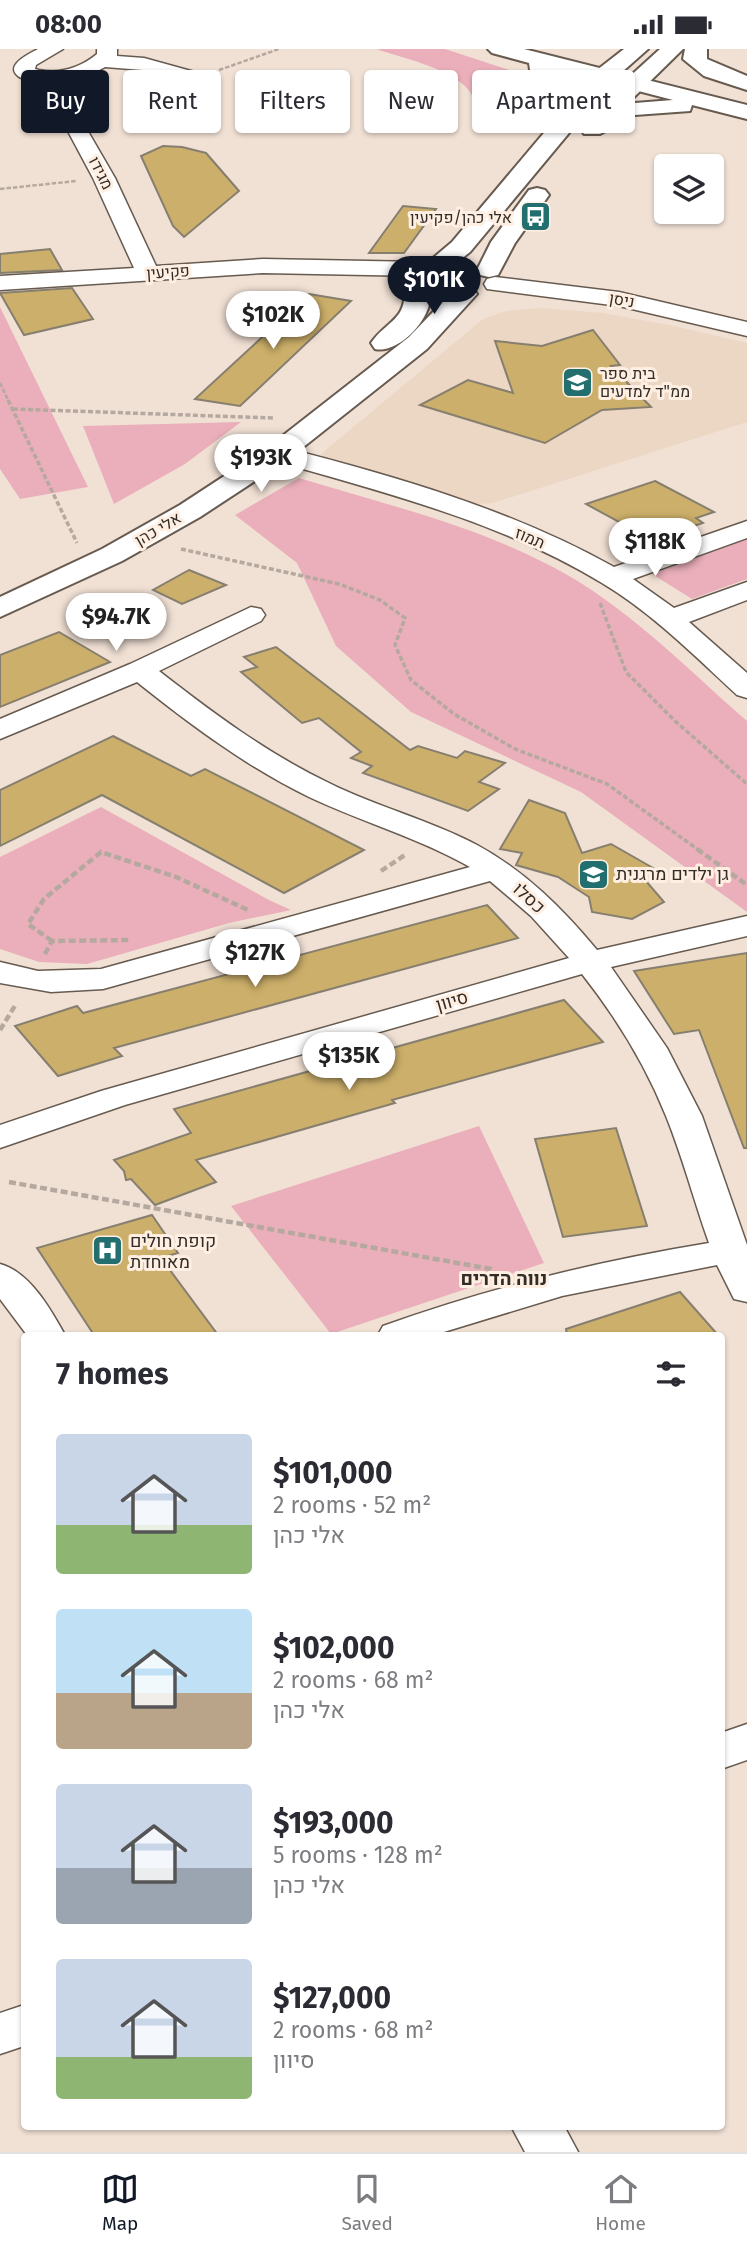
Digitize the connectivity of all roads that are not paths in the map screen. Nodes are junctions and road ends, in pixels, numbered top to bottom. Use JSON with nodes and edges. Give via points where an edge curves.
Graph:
{"nodes":[{"id":1,"x":52,"y":49,"type":"edge"},
{"id":2,"x":498,"y":49,"type":"edge"},
{"id":3,"x":583,"y":49,"type":"edge"},
{"id":4,"x":672,"y":49,"type":"edge"},
{"id":5,"x":695,"y":49,"type":"edge"},
{"id":6,"x":631,"y":54,"type":"edge"},
{"id":7,"x":104,"y":55,"type":"edge"},
{"id":8,"x":652,"y":67,"type":"junction"},
{"id":9,"x":25,"y":70,"type":"edge"},
{"id":10,"x":81,"y":70,"type":"edge"},
{"id":11,"x":166,"y":70,"type":"edge"},
{"id":12,"x":551,"y":70,"type":"edge"},
{"id":13,"x":584,"y":70,"type":"edge"},
{"id":14,"x":611,"y":70,"type":"edge"},
{"id":15,"x":635,"y":83,"type":"joint"},
{"id":16,"x":747,"y":83,"type":"edge"},
{"id":17,"x":747,"y":90,"type":"edge"},
{"id":18,"x":635,"y":109,"type":"edge"},
{"id":19,"x":747,"y":113,"type":"edge"},
{"id":20,"x":79,"y":133,"type":"edge"},
{"id":21,"x":557,"y":133,"type":"edge"},
{"id":22,"x":588,"y":133,"type":"edge"},
{"id":23,"x":573,"y":150,"type":"dead end"},
{"id":24,"x":551,"y":178,"type":"dead end"},
{"id":25,"x":148,"y":273,"type":"junction"},
{"id":26,"x":422,"y":275,"type":"junction"},
{"id":27,"x":492,"y":277,"type":"junction"},
{"id":28,"x":0,"y":283,"type":"edge"},
{"id":29,"x":0,"y":293,"type":"edge"},
{"id":30,"x":464,"y":295,"type":"junction"},
{"id":31,"x":747,"y":329,"type":"edge"},
{"id":32,"x":276,"y":454,"type":"junction"},
{"id":33,"x":747,"y":529,"type":"edge"},
{"id":34,"x":612,"y":577,"type":"junction"},
{"id":35,"x":0,"y":586,"type":"edge"},
{"id":36,"x":747,"y":590,"type":"edge"},
{"id":37,"x":0,"y":608,"type":"edge"},
{"id":38,"x":251,"y":615,"type":"dead end"},
{"id":39,"x":671,"y":619,"type":"junction"},
{"id":40,"x":140,"y":670,"type":"junction"},
{"id":41,"x":747,"y":689,"type":"edge"},
{"id":42,"x":0,"y":730,"type":"edge"},
{"id":43,"x":495,"y":870,"type":"junction"},
{"id":44,"x":747,"y":926,"type":"edge"},
{"id":45,"x":590,"y":962,"type":"junction"},
{"id":46,"x":0,"y":972,"type":"edge"},
{"id":47,"x":0,"y":1137,"type":"edge"},
{"id":48,"x":731,"y":1251,"type":"junction"},
{"id":49,"x":0,"y":1276,"type":"edge"},
{"id":50,"x":747,"y":1290,"type":"edge"},
{"id":51,"x":44,"y":1332,"type":"edge"},
{"id":52,"x":405,"y":1332,"type":"edge"},
{"id":53,"x":747,"y":1741,"type":"edge"},
{"id":54,"x":725,"y":1750,"type":"edge"},
{"id":55,"x":21,"y":2026,"type":"edge"},
{"id":56,"x":0,"y":2034,"type":"edge"},
{"id":57,"x":539,"y":2130,"type":"edge"},
{"id":58,"x":553,"y":2152,"type":"edge"}],
"edges":[{"from":1,"to":9,"type":"street","name":"מגידו","via":[[29,61]]},
{"from":2,"to":12,"type":"street"},
{"from":2,"to":13,"type":"street"},
{"from":3,"to":6,"type":"street"},
{"from":4,"to":8,"type":"street"},
{"from":5,"to":16,"type":"street","via":[[694,59],[700,64]]},
{"from":6,"to":8,"type":"street"},
{"from":6,"to":14,"type":"street"},
{"from":7,"to":10,"type":"street"},
{"from":7,"to":11,"type":"street"},
{"from":8,"to":15,"type":"street"},
{"from":8,"to":17,"type":"street"},
{"from":15,"to":19,"type":"street"},
{"from":18,"to":19,"type":"street","via":[[691,106]]},
{"from":20,"to":25,"type":"street","name":"מגידו"},
{"from":21,"to":26,"type":"street","via":[[461,247]]},
{"from":22,"to":23,"type":"street"},
{"from":24,"to":27,"type":"street","via":[[503,242]]},
{"from":25,"to":26,"type":"street","name":"פקיעין","via":[[263,266]]},
{"from":25,"to":28,"type":"street","name":"פקיעין"},
{"from":26,"to":27,"type":"street","via":[[466,263]]},
{"from":26,"to":29,"type":"street","name":"פקיעין","via":[[251,275]]},
{"from":26,"to":30,"type":"street","via":[[436,293]]},
{"from":26,"to":35,"type":"street","name":"אלי כהן","via":[[417,310],[370,358],[290,419],[128,525]]},
{"from":27,"to":30,"type":"street","via":[[477,293]]},
{"from":27,"to":31,"type":"street","name":"ניסן","via":[[619,299]]},
{"from":30,"to":32,"type":"street","name":"אלי כהן","via":[[418,343]]},
{"from":32,"to":34,"type":"street","name":"תמוז","via":[[472,514]]},
{"from":32,"to":37,"type":"street","name":"אלי כהן","via":[[139,540]]},
{"from":33,"to":34,"type":"street"},
{"from":34,"to":39,"type":"street","name":"תמוז"},
{"from":36,"to":39,"type":"street"},
{"from":38,"to":40,"type":"street"},
{"from":39,"to":41,"type":"street","name":"תמוז"},
{"from":40,"to":42,"type":"street"},
{"from":40,"to":43,"type":"street","name":"כסלו","via":[[261,761]]},
{"from":43,"to":45,"type":"street","name":"כסלו","via":[[534,898]]},
{"from":43,"to":46,"type":"street","via":[[103,979],[24,982]]},
{"from":44,"to":45,"type":"street","name":"סיוון"},
{"from":45,"to":47,"type":"street","name":"סיוון","via":[[113,1098]]},
{"from":45,"to":48,"type":"street","name":"כסלו","via":[[658,1061],[683,1116]]},
{"from":48,"to":50,"type":"street","name":"כסלו"},
{"from":48,"to":52,"type":"street","via":[[626,1268]]},
{"from":49,"to":51,"type":"street"},
{"from":53,"to":54,"type":"street"},
{"from":55,"to":56,"type":"street"},
{"from":57,"to":58,"type":"street"}]}
